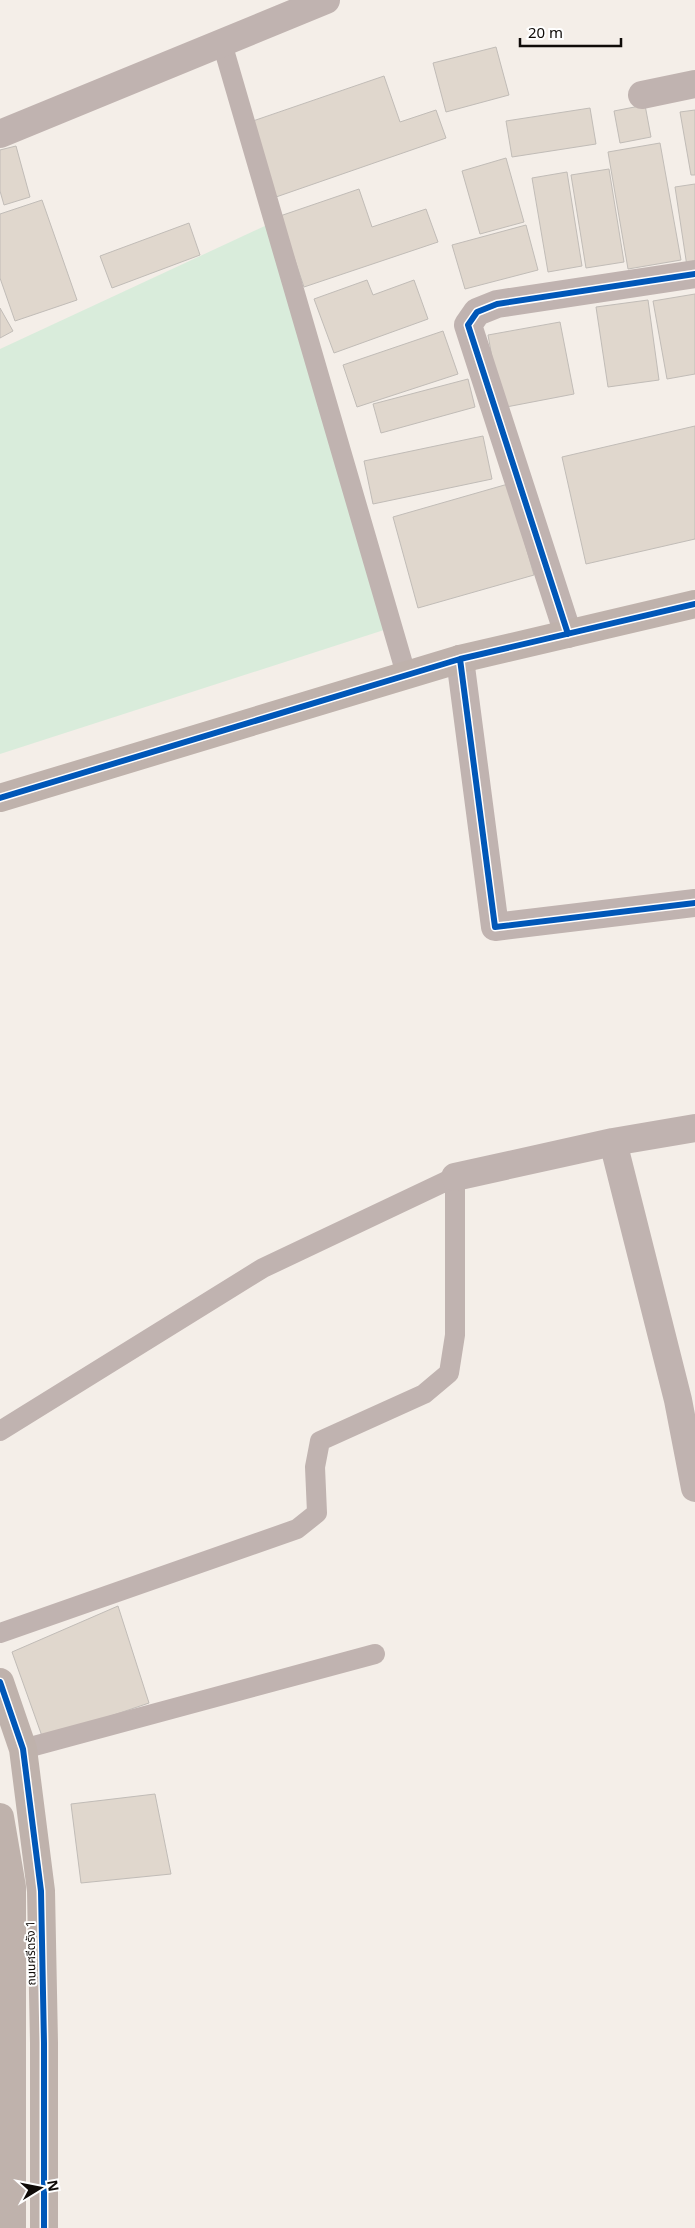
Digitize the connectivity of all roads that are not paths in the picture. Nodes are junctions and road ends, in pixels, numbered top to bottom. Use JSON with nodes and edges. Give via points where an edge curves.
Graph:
{"nodes":[{"id":1,"x":326,"y":0,"type":"edge"},
{"id":2,"x":222,"y":43,"type":"junction"},
{"id":3,"x":695,"y":84,"type":"edge"},
{"id":4,"x":642,"y":95,"type":"dead end"},
{"id":5,"x":0,"y":134,"type":"edge"},
{"id":6,"x":695,"y":274,"type":"edge"},
{"id":7,"x":695,"y":604,"type":"edge"},
{"id":8,"x":568,"y":634,"type":"junction"},
{"id":9,"x":460,"y":659,"type":"junction"},
{"id":10,"x":406,"y":674,"type":"junction"},
{"id":11,"x":0,"y":798,"type":"edge"},
{"id":12,"x":695,"y":903,"type":"edge"},
{"id":13,"x":695,"y":1128,"type":"edge"},
{"id":14,"x":613,"y":1142,"type":"junction"},
{"id":15,"x":455,"y":1177,"type":"junction"},
{"id":16,"x":0,"y":1431,"type":"edge"},
{"id":17,"x":695,"y":1488,"type":"edge"},
{"id":18,"x":0,"y":1633,"type":"edge"},
{"id":19,"x":375,"y":1654,"type":"dead end"},
{"id":20,"x":0,"y":1682,"type":"edge"},
{"id":21,"x":23,"y":1749,"type":"junction"},
{"id":22,"x":0,"y":1816,"type":"edge"},
{"id":23,"x":44,"y":2043,"type":"junction"},
{"id":24,"x":6,"y":2045,"type":"edge"},
{"id":25,"x":12,"y":2228,"type":"edge"},
{"id":26,"x":44,"y":2228,"type":"edge"}],
"edges":[{"from":1,"to":2,"type":"street"},
{"from":2,"to":5,"type":"street"},
{"from":2,"to":10,"type":"lane"},
{"from":3,"to":4,"type":"street"},
{"from":6,"to":8,"type":"street","via":[[496,304],[477,312],[468,325]]},
{"from":7,"to":8,"type":"street"},
{"from":8,"to":9,"type":"street"},
{"from":9,"to":10,"type":"street"},
{"from":9,"to":12,"type":"street","via":[[495,927]]},
{"from":10,"to":11,"type":"street"},
{"from":13,"to":14,"type":"street"},
{"from":14,"to":15,"type":"street"},
{"from":14,"to":17,"type":"street","via":[[678,1400]]},
{"from":15,"to":16,"type":"lane","via":[[263,1268]]},
{"from":15,"to":18,"type":"lane","via":[[455,1335],[449,1372],[424,1394],[320,1441],[315,1467],[317,1513],[297,1528]]},
{"from":19,"to":21,"type":"lane"},
{"from":20,"to":21,"type":"street","name":"ถนนศรีตรัง 1"},
{"from":21,"to":23,"type":"street","name":"ถนนศรีตรัง 1","via":[[41,1891]]},
{"from":22,"to":24,"type":"street","name":"ถนนศรีตรัง 1","via":[[12,1887]]},
{"from":23,"to":24,"type":"street"},
{"from":23,"to":26,"type":"street","name":"ถนนศรีตรัง 1"},
{"from":24,"to":25,"type":"street","name":"ถนนศรีตรัง 1"}]}
